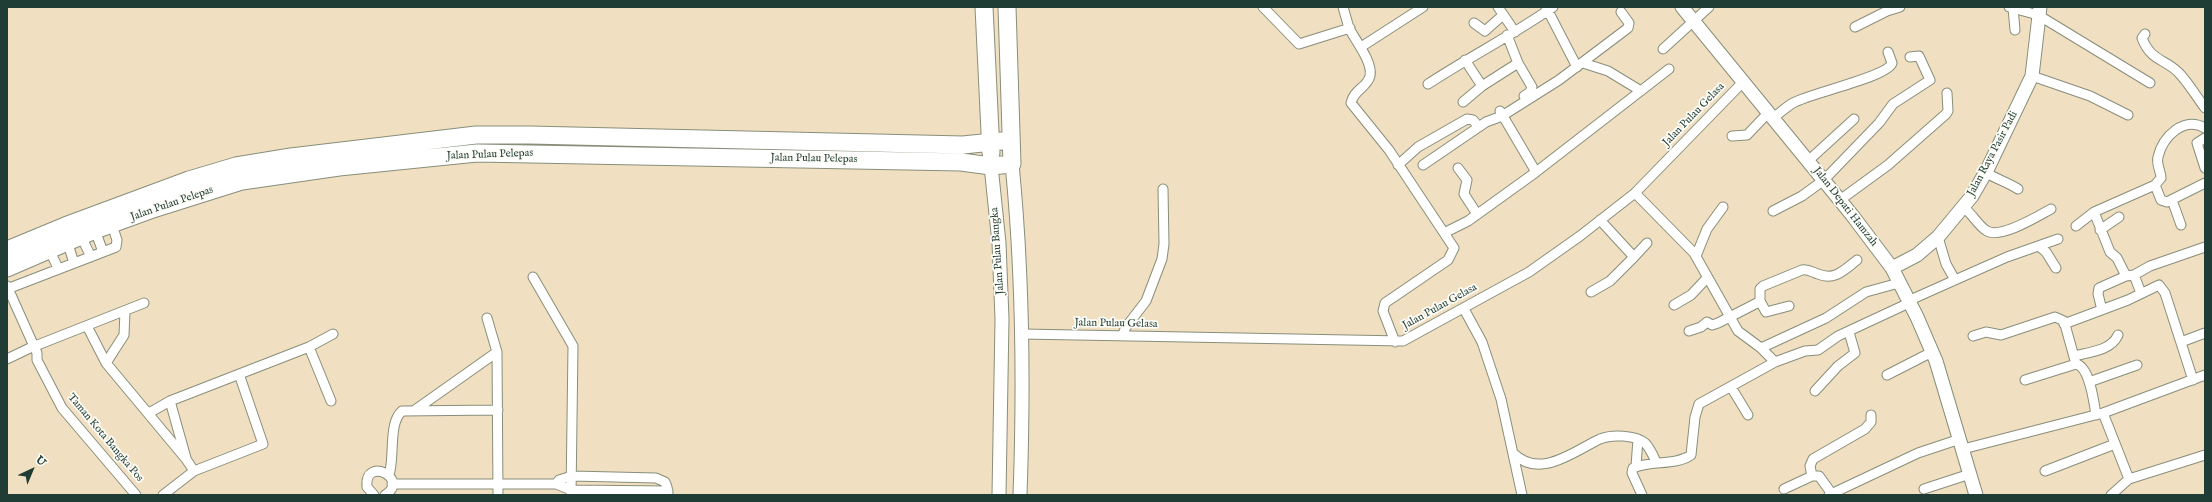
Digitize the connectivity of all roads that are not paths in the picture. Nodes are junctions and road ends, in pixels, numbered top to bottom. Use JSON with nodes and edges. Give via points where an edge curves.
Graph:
{"nodes":[{"id":1,"x":984,"y":7,"type":"edge"},
{"id":2,"x":1007,"y":7,"type":"edge"},
{"id":3,"x":1263,"y":7,"type":"edge"},
{"id":4,"x":1343,"y":7,"type":"edge"},
{"id":5,"x":1423,"y":7,"type":"edge"},
{"id":6,"x":1498,"y":7,"type":"edge"},
{"id":7,"x":1682,"y":7,"type":"edge"},
{"id":8,"x":1709,"y":7,"type":"edge"},
{"id":9,"x":1900,"y":7,"type":"edge"},
{"id":10,"x":2011,"y":7,"type":"edge"},
{"id":11,"x":1549,"y":8,"type":"edge"},
{"id":12,"x":2039,"y":11,"type":"edge"},
{"id":13,"x":1621,"y":12,"type":"dead end"},
{"id":14,"x":1504,"y":15,"type":"junction"},
{"id":15,"x":1693,"y":20,"type":"junction"},
{"id":16,"x":1474,"y":23,"type":"dead end"},
{"id":17,"x":1855,"y":27,"type":"dead end"},
{"id":18,"x":1350,"y":28,"type":"junction"},
{"id":19,"x":2015,"y":30,"type":"dead end"},
{"id":20,"x":1511,"y":34,"type":"junction"},
{"id":21,"x":2145,"y":34,"type":"dead end"},
{"id":22,"x":1361,"y":47,"type":"junction"},
{"id":23,"x":1662,"y":50,"type":"dead end"},
{"id":24,"x":1888,"y":52,"type":"dead end"},
{"id":25,"x":1910,"y":57,"type":"dead end"},
{"id":26,"x":1465,"y":60,"type":"junction"},
{"id":27,"x":1518,"y":63,"type":"junction"},
{"id":28,"x":1580,"y":65,"type":"junction"},
{"id":29,"x":1669,"y":69,"type":"dead end"},
{"id":30,"x":2032,"y":76,"type":"junction"},
{"id":31,"x":1744,"y":82,"type":"junction"},
{"id":32,"x":2150,"y":83,"type":"dead end"},
{"id":33,"x":1428,"y":84,"type":"dead end"},
{"id":34,"x":1482,"y":86,"type":"junction"},
{"id":35,"x":1641,"y":91,"type":"junction"},
{"id":36,"x":1947,"y":93,"type":"dead end"},
{"id":37,"x":1463,"y":102,"type":"dead end"},
{"id":38,"x":2205,"y":108,"type":"edge"},
{"id":39,"x":1771,"y":115,"type":"junction"},
{"id":40,"x":2128,"y":115,"type":"dead end"},
{"id":41,"x":1502,"y":116,"type":"junction"},
{"id":42,"x":1854,"y":119,"type":"dead end"},
{"id":43,"x":1479,"y":127,"type":"junction"},
{"id":44,"x":2205,"y":128,"type":"edge"},
{"id":45,"x":1732,"y":136,"type":"dead end"},
{"id":46,"x":2205,"y":138,"type":"edge"},
{"id":47,"x":1011,"y":140,"type":"junction"},
{"id":48,"x":991,"y":141,"type":"junction"},
{"id":49,"x":1808,"y":161,"type":"junction"},
{"id":50,"x":1012,"y":164,"type":"junction"},
{"id":51,"x":1398,"y":165,"type":"junction"},
{"id":52,"x":1423,"y":165,"type":"dead end"},
{"id":53,"x":991,"y":166,"type":"junction"},
{"id":54,"x":1458,"y":168,"type":"dead end"},
{"id":55,"x":2205,"y":168,"type":"edge"},
{"id":56,"x":1536,"y":172,"type":"junction"},
{"id":57,"x":1985,"y":172,"type":"junction"},
{"id":58,"x":1824,"y":180,"type":"junction"},
{"id":59,"x":2205,"y":183,"type":"edge"},
{"id":60,"x":2155,"y":185,"type":"junction"},
{"id":61,"x":1163,"y":189,"type":"dead end"},
{"id":62,"x":2018,"y":189,"type":"dead end"},
{"id":63,"x":1635,"y":193,"type":"junction"},
{"id":64,"x":1840,"y":200,"type":"junction"},
{"id":65,"x":2172,"y":200,"type":"junction"},
{"id":66,"x":148,"y":203,"type":"junction"},
{"id":67,"x":1723,"y":207,"type":"dead end"},
{"id":68,"x":1963,"y":207,"type":"junction"},
{"id":69,"x":2051,"y":210,"type":"dead end"},
{"id":70,"x":1774,"y":211,"type":"dead end"},
{"id":71,"x":2094,"y":212,"type":"junction"},
{"id":72,"x":1477,"y":214,"type":"junction"},
{"id":73,"x":2119,"y":217,"type":"dead end"},
{"id":74,"x":1600,"y":220,"type":"junction"},
{"id":75,"x":112,"y":225,"type":"junction"},
{"id":76,"x":2181,"y":225,"type":"dead end"},
{"id":77,"x":2076,"y":226,"type":"dead end"},
{"id":78,"x":2100,"y":230,"type":"junction"},
{"id":79,"x":1444,"y":233,"type":"junction"},
{"id":80,"x":81,"y":236,"type":"junction"},
{"id":81,"x":1938,"y":237,"type":"junction"},
{"id":82,"x":2058,"y":239,"type":"dead end"},
{"id":83,"x":1647,"y":243,"type":"dead end"},
{"id":84,"x":2040,"y":247,"type":"junction"},
{"id":85,"x":2205,"y":248,"type":"edge"},
{"id":86,"x":49,"y":249,"type":"junction"},
{"id":87,"x":7,"y":250,"type":"edge"},
{"id":88,"x":103,"y":252,"type":"junction"},
{"id":89,"x":1696,"y":256,"type":"junction"},
{"id":90,"x":91,"y":257,"type":"junction"},
{"id":91,"x":1634,"y":257,"type":"junction"},
{"id":92,"x":1857,"y":260,"type":"dead end"},
{"id":93,"x":74,"y":263,"type":"junction"},
{"id":94,"x":7,"y":268,"type":"edge"},
{"id":95,"x":58,"y":268,"type":"junction"},
{"id":96,"x":1892,"y":268,"type":"junction"},
{"id":97,"x":2056,"y":268,"type":"dead end"},
{"id":98,"x":2130,"y":276,"type":"junction"},
{"id":99,"x":533,"y":277,"type":"dead end"},
{"id":100,"x":1707,"y":278,"type":"junction"},
{"id":101,"x":1955,"y":280,"type":"junction"},
{"id":102,"x":1899,"y":282,"type":"junction"},
{"id":103,"x":7,"y":288,"type":"edge"},
{"id":104,"x":1591,"y":292,"type":"dead end"},
{"id":105,"x":2141,"y":293,"type":"junction"},
{"id":106,"x":7,"y":299,"type":"edge"},
{"id":107,"x":1760,"y":301,"type":"junction"},
{"id":108,"x":1908,"y":302,"type":"junction"},
{"id":109,"x":144,"y":303,"type":"dead end"},
{"id":110,"x":1674,"y":305,"type":"dead end"},
{"id":111,"x":1789,"y":306,"type":"dead end"},
{"id":112,"x":1464,"y":309,"type":"junction"},
{"id":113,"x":2102,"y":310,"type":"junction"},
{"id":114,"x":125,"y":311,"type":"junction"},
{"id":115,"x":1729,"y":316,"type":"junction"},
{"id":116,"x":487,"y":318,"type":"dead end"},
{"id":117,"x":2064,"y":324,"type":"junction"},
{"id":118,"x":87,"y":326,"type":"junction"},
{"id":119,"x":1689,"y":331,"type":"dead end"},
{"id":120,"x":1849,"y":332,"type":"junction"},
{"id":121,"x":2205,"y":333,"type":"edge"},
{"id":122,"x":333,"y":334,"type":"dead end"},
{"id":123,"x":1022,"y":334,"type":"junction"},
{"id":124,"x":2118,"y":335,"type":"dead end"},
{"id":125,"x":1122,"y":336,"type":"junction"},
{"id":126,"x":1973,"y":336,"type":"dead end"},
{"id":127,"x":1395,"y":342,"type":"junction"},
{"id":128,"x":2181,"y":342,"type":"junction"},
{"id":129,"x":32,"y":347,"type":"junction"},
{"id":130,"x":309,"y":347,"type":"junction"},
{"id":131,"x":1761,"y":348,"type":"junction"},
{"id":132,"x":497,"y":352,"type":"junction"},
{"id":133,"x":1932,"y":352,"type":"junction"},
{"id":134,"x":7,"y":359,"type":"edge"},
{"id":135,"x":2075,"y":360,"type":"junction"},
{"id":136,"x":1775,"y":362,"type":"junction"},
{"id":137,"x":106,"y":363,"type":"junction"},
{"id":138,"x":2137,"y":365,"type":"dead end"},
{"id":139,"x":239,"y":374,"type":"junction"},
{"id":140,"x":1887,"y":375,"type":"dead end"},
{"id":141,"x":2205,"y":375,"type":"edge"},
{"id":142,"x":2025,"y":380,"type":"dead end"},
{"id":143,"x":2193,"y":380,"type":"junction"},
{"id":144,"x":2089,"y":382,"type":"junction"},
{"id":145,"x":1731,"y":387,"type":"junction"},
{"id":146,"x":1815,"y":391,"type":"dead end"},
{"id":147,"x":170,"y":401,"type":"junction"},
{"id":148,"x":331,"y":401,"type":"dead end"},
{"id":149,"x":415,"y":410,"type":"junction"},
{"id":150,"x":498,"y":410,"type":"junction"},
{"id":151,"x":149,"y":413,"type":"junction"},
{"id":152,"x":2100,"y":414,"type":"junction"},
{"id":153,"x":1748,"y":415,"type":"dead end"},
{"id":154,"x":1872,"y":415,"type":"dead end"},
{"id":155,"x":1638,"y":439,"type":"junction"},
{"id":156,"x":1961,"y":441,"type":"junction"},
{"id":157,"x":2115,"y":444,"type":"junction"},
{"id":158,"x":1513,"y":453,"type":"junction"},
{"id":159,"x":2205,"y":455,"type":"edge"},
{"id":160,"x":186,"y":459,"type":"junction"},
{"id":161,"x":1656,"y":462,"type":"junction"},
{"id":162,"x":1636,"y":466,"type":"junction"},
{"id":163,"x":194,"y":471,"type":"junction"},
{"id":164,"x":2045,"y":471,"type":"dead end"},
{"id":165,"x":1970,"y":474,"type":"junction"},
{"id":166,"x":388,"y":475,"type":"junction"},
{"id":167,"x":572,"y":476,"type":"junction"},
{"id":168,"x":1812,"y":476,"type":"junction"},
{"id":169,"x":2129,"y":479,"type":"junction"},
{"id":170,"x":498,"y":483,"type":"junction"},
{"id":171,"x":392,"y":484,"type":"junction"},
{"id":172,"x":556,"y":484,"type":"junction"},
{"id":173,"x":1784,"y":489,"type":"dead end"},
{"id":174,"x":1924,"y":489,"type":"dead end"},
{"id":175,"x":365,"y":491,"type":"edge"},
{"id":176,"x":571,"y":492,"type":"edge"},
{"id":177,"x":648,"y":492,"type":"edge"},
{"id":178,"x":668,"y":493,"type":"edge"},
{"id":179,"x":1830,"y":494,"type":"edge"},
{"id":180,"x":136,"y":495,"type":"edge"},
{"id":181,"x":163,"y":495,"type":"edge"},
{"id":182,"x":374,"y":495,"type":"edge"},
{"id":183,"x":385,"y":495,"type":"edge"},
{"id":184,"x":498,"y":495,"type":"edge"},
{"id":185,"x":999,"y":495,"type":"edge"},
{"id":186,"x":1020,"y":495,"type":"edge"},
{"id":187,"x":1522,"y":495,"type":"edge"},
{"id":188,"x":1642,"y":495,"type":"edge"},
{"id":189,"x":1976,"y":495,"type":"edge"},
{"id":190,"x":2111,"y":495,"type":"edge"}],
"edges":[{"from":1,"to":48,"type":"highway","name":"Jalan Pulau Bangka"},
{"from":2,"to":47,"type":"highway","name":"Jalan Pulau Bangka"},
{"from":3,"to":18,"type":"street","via":[[1299,44]]},
{"from":4,"to":18,"type":"street"},
{"from":5,"to":22,"type":"street"},
{"from":6,"to":14,"type":"street"},
{"from":7,"to":15,"type":"main road","name":"Jalan Depati Hamzah"},
{"from":8,"to":15,"type":"street"},
{"from":9,"to":17,"type":"street"},
{"from":10,"to":12,"type":"street"},
{"from":10,"to":19,"type":"street"},
{"from":11,"to":20,"type":"street"},
{"from":11,"to":28,"type":"street"},
{"from":12,"to":30,"type":"main road","name":"Jalan Raya Pasir Padi"},
{"from":12,"to":32,"type":"street"},
{"from":13,"to":28,"type":"street","via":[[1629,23],[1628,28]]},
{"from":14,"to":16,"type":"street","via":[[1485,31]]},
{"from":14,"to":20,"type":"street"},
{"from":15,"to":23,"type":"street"},
{"from":15,"to":31,"type":"main road","name":"Jalan Depati Hamzah"},
{"from":18,"to":22,"type":"street"},
{"from":20,"to":26,"type":"street"},
{"from":20,"to":27,"type":"street"},
{"from":21,"to":38,"type":"street","via":[[2142,38],[2149,51],[2156,59],[2179,73]]},
{"from":22,"to":51,"type":"street","via":[[1369,66],[1370,76],[1354,93],[1351,103]]},
{"from":24,"to":39,"type":"street","via":[[1892,63],[1890,67],[1867,78],[1793,103]]},
{"from":25,"to":58,"type":"street","via":[[1919,56],[1930,80],[1893,104],[1879,123]]},
{"from":26,"to":33,"type":"street"},
{"from":26,"to":34,"type":"street"},
{"from":27,"to":34,"type":"street"},
{"from":27,"to":41,"type":"street","via":[[1531,83],[1532,90],[1502,109]]},
{"from":28,"to":35,"type":"street","via":[[1608,71]]},
{"from":28,"to":41,"type":"street"},
{"from":29,"to":35,"type":"street"},
{"from":30,"to":40,"type":"street","via":[[2090,96]]},
{"from":30,"to":57,"type":"main road","name":"Jalan Raya Pasir Padi"},
{"from":31,"to":39,"type":"main road","name":"Jalan Depati Hamzah"},
{"from":31,"to":63,"type":"street","name":"Jalan Pulau Gelasa"},
{"from":34,"to":37,"type":"street"},
{"from":35,"to":56,"type":"street"},
{"from":36,"to":64,"type":"street","via":[[1946,114],[1888,165]]},
{"from":39,"to":45,"type":"street","via":[[1747,135]]},
{"from":39,"to":49,"type":"main road","name":"Jalan Depati Hamzah"},
{"from":41,"to":43,"type":"street"},
{"from":41,"to":56,"type":"street"},
{"from":42,"to":49,"type":"street"},
{"from":43,"to":51,"type":"street","via":[[1473,120],[1467,119],[1418,147]]},
{"from":43,"to":52,"type":"street"},
{"from":44,"to":60,"type":"street","via":[[2194,124],[2184,125],[2173,131],[2165,140],[2158,157],[2161,178]]},
{"from":46,"to":55,"type":"street","via":[[2197,144]]},
{"from":47,"to":48,"type":"highway","name":"Jalan Pulau Pelepas"},
{"from":47,"to":50,"type":"highway","name":"Jalan Pulau Bangka"},
{"from":48,"to":53,"type":"highway","name":"Jalan Pulau Bangka"},
{"from":48,"to":66,"type":"highway","name":"Jalan Pulau Pelepas","via":[[963,145],[476,135],[236,166]]},
{"from":49,"to":58,"type":"main road","name":"Jalan Depati Hamzah"},
{"from":50,"to":53,"type":"highway","name":"Jalan Pulau Pelepas"},
{"from":50,"to":123,"type":"main road","name":"Jalan Pulau Bangka","via":[[1020,242]]},
{"from":51,"to":79,"type":"street"},
{"from":53,"to":66,"type":"highway","name":"Jalan Pulau Pelepas","via":[[931,161],[478,153],[242,181]]},
{"from":53,"to":185,"type":"main road","name":"Jalan Pulau Bangka","via":[[999,243],[1002,319]]},
{"from":54,"to":72,"type":"street","via":[[1467,180],[1464,194]]},
{"from":56,"to":72,"type":"street"},
{"from":57,"to":62,"type":"street","via":[[2005,180]]},
{"from":57,"to":68,"type":"main road","name":"Jalan Raya Pasir Padi"},
{"from":58,"to":64,"type":"main road","name":"Jalan Depati Hamzah"},
{"from":58,"to":70,"type":"street","via":[[1802,196]]},
{"from":59,"to":65,"type":"street"},
{"from":60,"to":65,"type":"street","via":[[2161,200]]},
{"from":60,"to":71,"type":"street"},
{"from":61,"to":125,"type":"street","via":[[1162,259],[1146,301]]},
{"from":63,"to":74,"type":"street","name":"Jalan Pulau Gelasa"},
{"from":63,"to":89,"type":"street"},
{"from":64,"to":96,"type":"main road","name":"Jalan Depati Hamzah"},
{"from":65,"to":76,"type":"street"},
{"from":66,"to":75,"type":"highway","name":"Jalan Pulau Pelepas"},
{"from":66,"to":87,"type":"highway","name":"Jalan Pulau Pelepas","via":[[64,226]]},
{"from":67,"to":89,"type":"street","via":[[1707,229]]},
{"from":68,"to":69,"type":"street","via":[[1987,231],[1995,233]]},
{"from":68,"to":81,"type":"main road","name":"Jalan Raya Pasir Padi"},
{"from":71,"to":77,"type":"street"},
{"from":71,"to":78,"type":"street"},
{"from":72,"to":79,"type":"street"},
{"from":73,"to":78,"type":"street"},
{"from":74,"to":91,"type":"street"},
{"from":74,"to":112,"type":"street","name":"Jalan Pulau Gelasa","via":[[1529,272]]},
{"from":75,"to":80,"type":"highway","name":"Jalan Pulau Pelepas"},
{"from":75,"to":88,"type":"street","via":[[118,244]]},
{"from":78,"to":98,"type":"street","via":[[2110,252]]},
{"from":79,"to":127,"type":"street","via":[[1454,248],[1448,260],[1385,303],[1383,311]]},
{"from":80,"to":86,"type":"highway","name":"Jalan Pulau Pelepas"},
{"from":80,"to":88,"type":"street"},
{"from":80,"to":90,"type":"street"},
{"from":80,"to":93,"type":"street"},
{"from":81,"to":96,"type":"main road","name":"Jalan Raya Pasir Padi","via":[[1917,255]]},
{"from":81,"to":101,"type":"street","via":[[1946,264]]},
{"from":82,"to":84,"type":"street"},
{"from":83,"to":91,"type":"street"},
{"from":84,"to":97,"type":"street"},
{"from":84,"to":101,"type":"street","via":[[2007,257]]},
{"from":85,"to":98,"type":"street","via":[[2150,266]]},
{"from":86,"to":94,"type":"highway","name":"Jalan Pulau Pelepas"},
{"from":86,"to":95,"type":"street"},
{"from":88,"to":90,"type":"street"},
{"from":89,"to":100,"type":"street"},
{"from":90,"to":93,"type":"street"},
{"from":91,"to":104,"type":"street","via":[[1610,281]]},
{"from":92,"to":107,"type":"street","via":[[1833,277],[1802,270],[1763,286],[1760,289]]},
{"from":93,"to":95,"type":"street"},
{"from":95,"to":103,"type":"street"},
{"from":96,"to":102,"type":"main road","name":"Jalan Depati Hamzah"},
{"from":98,"to":105,"type":"street"},
{"from":98,"to":113,"type":"street","via":[[2098,289]]},
{"from":99,"to":167,"type":"street","via":[[573,346]]},
{"from":100,"to":110,"type":"street","via":[[1691,295]]},
{"from":100,"to":115,"type":"street"},
{"from":101,"to":108,"type":"street"},
{"from":102,"to":108,"type":"main road","name":"Jalan Depati Hamzah"},
{"from":102,"to":131,"type":"street","via":[[1866,292],[1826,318]]},
{"from":103,"to":129,"type":"street","name":"Taman Kota Bangka Pos"},
{"from":105,"to":113,"type":"street"},
{"from":105,"to":128,"type":"street","via":[[2161,286]]},
{"from":106,"to":129,"type":"street"},
{"from":107,"to":111,"type":"street","via":[[1766,312]]},
{"from":107,"to":115,"type":"street"},
{"from":108,"to":120,"type":"street"},
{"from":108,"to":133,"type":"main road","name":"Jalan Depati Hamzah"},
{"from":109,"to":114,"type":"street"},
{"from":112,"to":127,"type":"street","name":"Jalan Pulau Gelasa","via":[[1416,336]]},
{"from":112,"to":158,"type":"street","via":[[1482,342],[1501,399]]},
{"from":113,"to":117,"type":"street"},
{"from":114,"to":118,"type":"street"},
{"from":114,"to":137,"type":"street","via":[[124,335]]},
{"from":115,"to":119,"type":"street","via":[[1714,325],[1707,322]]},
{"from":115,"to":131,"type":"street","via":[[1738,331]]},
{"from":116,"to":132,"type":"street"},
{"from":117,"to":126,"type":"street","via":[[2060,318],[2055,317],[2001,335],[1986,332]]},
{"from":117,"to":135,"type":"street"},
{"from":118,"to":129,"type":"street"},
{"from":118,"to":137,"type":"street"},
{"from":120,"to":136,"type":"street","via":[[1818,350],[1805,351]]},
{"from":120,"to":146,"type":"street","via":[[1855,353],[1838,366]]},
{"from":121,"to":128,"type":"street"},
{"from":122,"to":130,"type":"street"},
{"from":123,"to":125,"type":"street","name":"Jalan Pulau Gelasa"},
{"from":123,"to":186,"type":"main road","name":"Jalan Pulau Bangka","via":[[1024,399]]},
{"from":124,"to":135,"type":"street","via":[[2112,344]]},
{"from":125,"to":127,"type":"street","name":"Jalan Pulau Gelasa","via":[[1363,339]]},
{"from":128,"to":143,"type":"street"},
{"from":129,"to":134,"type":"street"},
{"from":129,"to":180,"type":"street","name":"Taman Kota Bangka Pos","via":[[62,408]]},
{"from":130,"to":139,"type":"street"},
{"from":130,"to":148,"type":"street"},
{"from":131,"to":136,"type":"street"},
{"from":132,"to":149,"type":"street"},
{"from":132,"to":150,"type":"street"},
{"from":133,"to":140,"type":"street"},
{"from":133,"to":156,"type":"main road","name":"Jalan Depati Hamzah"},
{"from":135,"to":142,"type":"street"},
{"from":135,"to":144,"type":"street","via":[[2083,368]]},
{"from":136,"to":145,"type":"street"},
{"from":137,"to":151,"type":"street"},
{"from":138,"to":144,"type":"street"},
{"from":139,"to":147,"type":"street"},
{"from":139,"to":163,"type":"street","via":[[263,444]]},
{"from":141,"to":143,"type":"street"},
{"from":143,"to":152,"type":"street"},
{"from":144,"to":152,"type":"street"},
{"from":145,"to":153,"type":"street"},
{"from":145,"to":161,"type":"street","via":[[1699,404],[1691,455],[1677,460]]},
{"from":147,"to":151,"type":"street"},
{"from":147,"to":160,"type":"street"},
{"from":149,"to":150,"type":"street"},
{"from":149,"to":166,"type":"street","via":[[402,411],[396,420],[392,462]]},
{"from":150,"to":170,"type":"street"},
{"from":151,"to":160,"type":"street"},
{"from":152,"to":156,"type":"street"},
{"from":152,"to":157,"type":"street"},
{"from":154,"to":168,"type":"street","via":[[1871,422],[1865,429],[1813,459],[1810,466]]},
{"from":155,"to":158,"type":"street","via":[[1601,439],[1575,454],[1552,462],[1527,463]]},
{"from":155,"to":161,"type":"street","via":[[1651,451]]},
{"from":155,"to":162,"type":"street"},
{"from":156,"to":165,"type":"main road","name":"Jalan Depati Hamzah"},
{"from":156,"to":179,"type":"street","via":[[1918,453]]},
{"from":157,"to":164,"type":"street"},
{"from":157,"to":169,"type":"street"},
{"from":158,"to":187,"type":"street"},
{"from":159,"to":169,"type":"street"},
{"from":160,"to":163,"type":"street"},
{"from":161,"to":162,"type":"street"},
{"from":162,"to":188,"type":"street","via":[[1632,472]]},
{"from":163,"to":181,"type":"street"},
{"from":165,"to":174,"type":"street"},
{"from":165,"to":189,"type":"main road","name":"Jalan Depati Hamzah"},
{"from":166,"to":171,"type":"street"},
{"from":166,"to":175,"type":"street","via":[[381,471],[373,472],[367,479]]},
{"from":167,"to":172,"type":"street","via":[[559,480]]},
{"from":167,"to":176,"type":"street"},
{"from":167,"to":178,"type":"street","via":[[656,478],[665,482]]},
{"from":168,"to":173,"type":"street"},
{"from":168,"to":179,"type":"street","via":[[1819,476]]},
{"from":169,"to":190,"type":"street"},
{"from":170,"to":171,"type":"street"},
{"from":170,"to":172,"type":"street"},
{"from":170,"to":184,"type":"street"},
{"from":171,"to":183,"type":"street"},
{"from":172,"to":176,"type":"street"},
{"from":175,"to":182,"type":"street"},
{"from":176,"to":177,"type":"street"},
{"from":177,"to":178,"type":"street"}]}
